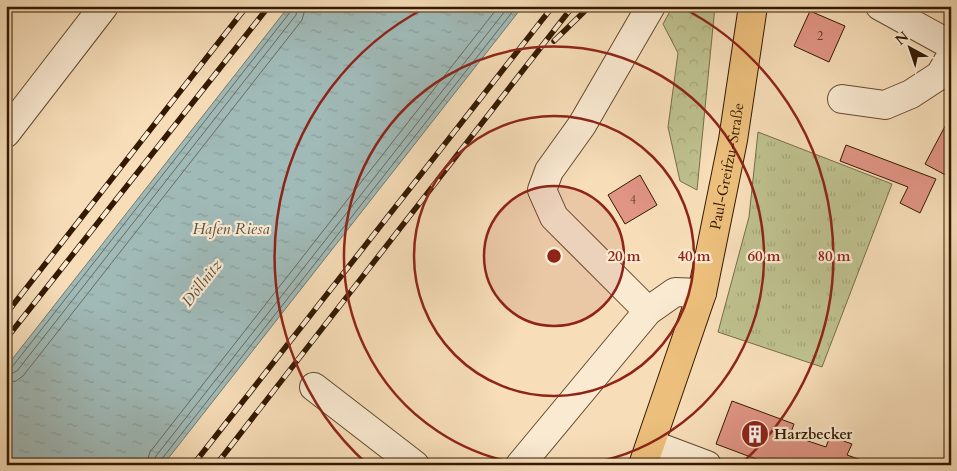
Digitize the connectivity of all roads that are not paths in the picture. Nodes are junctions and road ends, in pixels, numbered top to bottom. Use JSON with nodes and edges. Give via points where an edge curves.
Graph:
{"nodes":[{"id":1,"x":104,"y":6,"type":"edge"},
{"id":2,"x":651,"y":6,"type":"edge"},
{"id":3,"x":753,"y":6,"type":"edge"},
{"id":4,"x":880,"y":6,"type":"edge"},
{"id":5,"x":951,"y":45,"type":"edge"},
{"id":6,"x":951,"y":56,"type":"edge"},
{"id":7,"x":842,"y":99,"type":"dead end"},
{"id":8,"x":6,"y":133,"type":"edge"},
{"id":9,"x":702,"y":293,"type":"junction"},
{"id":10,"x":648,"y":312,"type":"junction"},
{"id":11,"x":314,"y":387,"type":"dead end"},
{"id":12,"x":647,"y":454,"type":"edge"},
{"id":13,"x":414,"y":465,"type":"edge"},
{"id":14,"x":520,"y":465,"type":"edge"},
{"id":15,"x":706,"y":465,"type":"edge"}],
"edges":[{"from":1,"to":8,"type":"street"},
{"from":2,"to":10,"type":"street","via":[[582,125],[549,171],[542,190],[554,217]]},
{"from":3,"to":9,"type":"main road","name":"Paul-Greifzu-Straße","via":[[733,140]]},
{"from":4,"to":5,"type":"street"},
{"from":6,"to":7,"type":"street","via":[[940,75],[912,94],[885,105]]},
{"from":9,"to":10,"type":"street","via":[[675,292]]},
{"from":9,"to":12,"type":"main road","name":"Paul-Greifzu-Straße"},
{"from":10,"to":14,"type":"street"},
{"from":11,"to":13,"type":"street"},
{"from":12,"to":15,"type":"street"}]}
